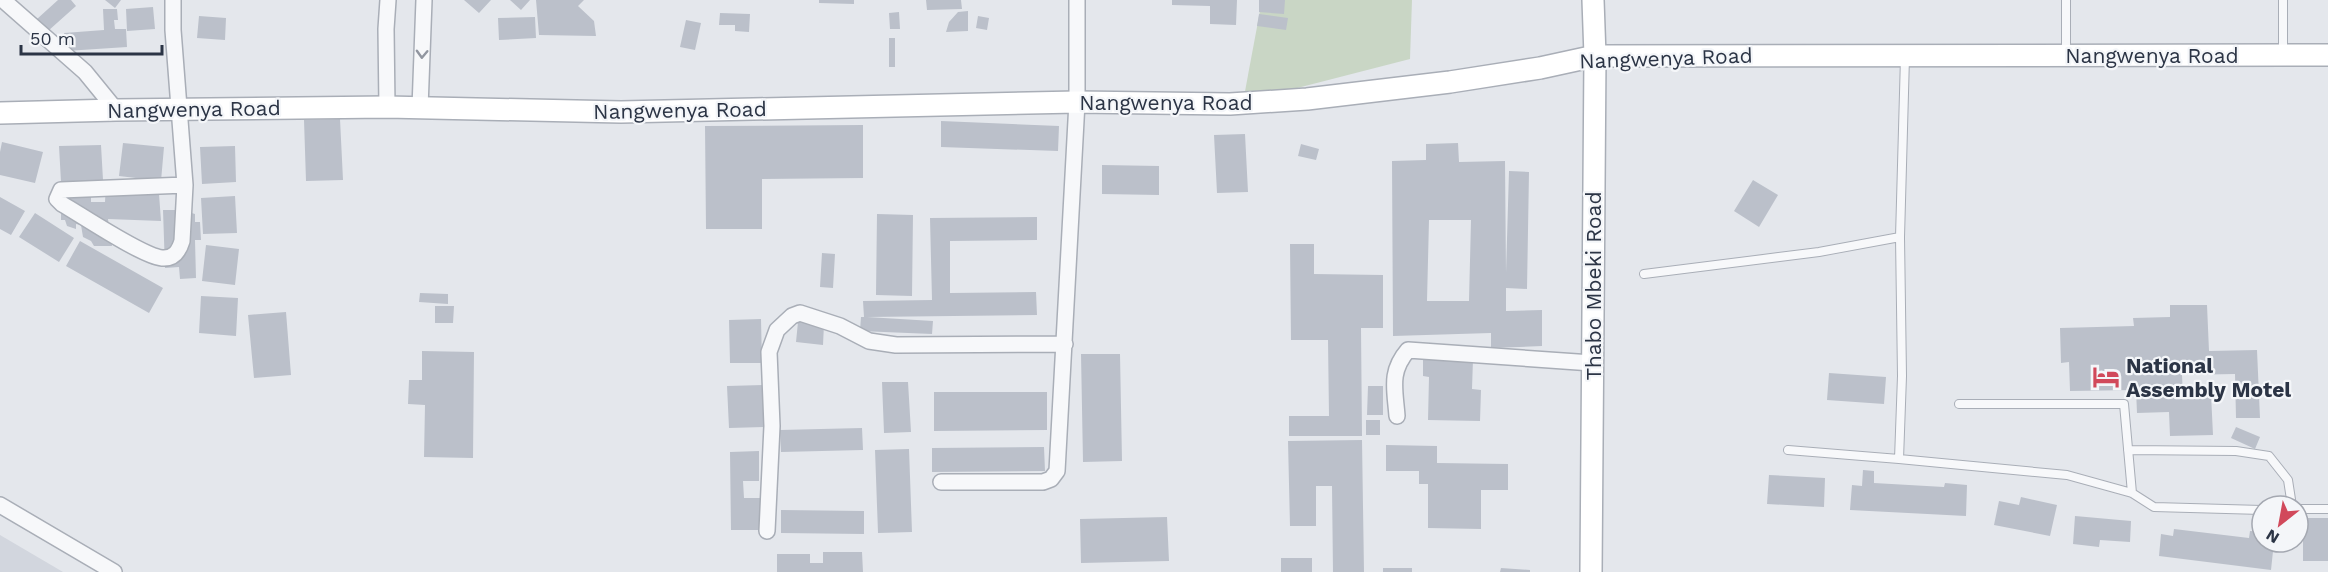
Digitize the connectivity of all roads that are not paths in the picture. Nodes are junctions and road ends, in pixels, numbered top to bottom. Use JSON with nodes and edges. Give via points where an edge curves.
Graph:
{"nodes":[{"id":1,"x":3,"y":0,"type":"edge"},
{"id":2,"x":173,"y":0,"type":"edge"},
{"id":3,"x":388,"y":0,"type":"edge"},
{"id":4,"x":424,"y":0,"type":"edge"},
{"id":5,"x":1077,"y":0,"type":"edge"},
{"id":6,"x":1593,"y":0,"type":"edge"},
{"id":7,"x":2066,"y":0,"type":"edge"},
{"id":8,"x":2283,"y":0,"type":"edge"},
{"id":9,"x":1905,"y":55,"type":"junction"},
{"id":10,"x":2066,"y":55,"type":"junction"},
{"id":11,"x":2283,"y":55,"type":"junction"},
{"id":12,"x":2328,"y":55,"type":"edge"},
{"id":13,"x":1595,"y":56,"type":"junction"},
{"id":14,"x":1077,"y":102,"type":"junction"},
{"id":15,"x":387,"y":107,"type":"junction"},
{"id":16,"x":420,"y":108,"type":"junction"},
{"id":17,"x":116,"y":110,"type":"junction"},
{"id":18,"x":180,"y":110,"type":"junction"},
{"id":19,"x":0,"y":113,"type":"edge"},
{"id":20,"x":185,"y":184,"type":"junction"},
{"id":21,"x":1900,"y":237,"type":"junction"},
{"id":22,"x":1644,"y":274,"type":"dead end"},
{"id":23,"x":1065,"y":344,"type":"junction"},
{"id":24,"x":1592,"y":363,"type":"junction"},
{"id":25,"x":1959,"y":404,"type":"dead end"},
{"id":26,"x":1397,"y":416,"type":"dead end"},
{"id":27,"x":1788,"y":450,"type":"dead end"},
{"id":28,"x":2128,"y":450,"type":"junction"},
{"id":29,"x":1899,"y":459,"type":"junction"},
{"id":30,"x":941,"y":482,"type":"dead end"},
{"id":31,"x":2132,"y":494,"type":"junction"},
{"id":32,"x":2290,"y":494,"type":"edge"},
{"id":33,"x":0,"y":505,"type":"edge"},
{"id":34,"x":2310,"y":509,"type":"edge"},
{"id":35,"x":2328,"y":509,"type":"edge"},
{"id":36,"x":2250,"y":510,"type":"edge"},
{"id":37,"x":767,"y":531,"type":"dead end"},
{"id":38,"x":114,"y":572,"type":"edge"},
{"id":39,"x":1591,"y":572,"type":"edge"}],
"edges":[{"from":1,"to":17,"type":"street","via":[[85,72]]},
{"from":2,"to":18,"type":"street"},
{"from":3,"to":15,"type":"street"},
{"from":4,"to":16,"type":"street","one_way":true},
{"from":5,"to":14,"type":"street"},
{"from":6,"to":13,"type":"main road","name":"Thabo Mbeki Road"},
{"from":7,"to":10,"type":"lane"},
{"from":8,"to":11,"type":"lane"},
{"from":9,"to":10,"type":"main road","name":"Nangwenya Road"},
{"from":9,"to":13,"type":"main road","name":"Nangwenya Road"},
{"from":9,"to":21,"type":"lane"},
{"from":10,"to":11,"type":"main road","name":"Nangwenya Road"},
{"from":11,"to":12,"type":"main road","name":"Nangwenya Road"},
{"from":13,"to":14,"type":"main road","name":"Nangwenya Road","via":[[1450,82],[1307,99],[1230,104]]},
{"from":13,"to":24,"type":"main road","name":"Thabo Mbeki Road"},
{"from":14,"to":16,"type":"main road","name":"Nangwenya Road","via":[[621,112]]},
{"from":14,"to":23,"type":"street"},
{"from":15,"to":16,"type":"main road","name":"Nangwenya Road"},
{"from":15,"to":18,"type":"main road","name":"Nangwenya Road"},
{"from":17,"to":18,"type":"main road","name":"Nangwenya Road"},
{"from":17,"to":19,"type":"main road","name":"Nangwenya Road"},
{"from":18,"to":20,"type":"street"},
{"from":20,"to":20,"type":"street","via":[[61,190],[57,199],[139,250],[162,258],[175,254],[182,241]]},
{"from":21,"to":22,"type":"lane","via":[[1819,252]]},
{"from":21,"to":29,"type":"lane"},
{"from":23,"to":30,"type":"street","via":[[1059,461],[1051,479]]},
{"from":23,"to":37,"type":"street","via":[[896,345],[869,340],[800,314],[792,316],[777,330],[769,352],[772,426]]},
{"from":24,"to":26,"type":"street","via":[[1408,350],[1394,371]]},
{"from":24,"to":39,"type":"main road","name":"Thabo Mbeki Road"},
{"from":25,"to":28,"type":"lane","via":[[2124,404]]},
{"from":27,"to":29,"type":"lane"},
{"from":28,"to":31,"type":"lane"},
{"from":28,"to":32,"type":"lane","via":[[2236,451],[2269,456],[2288,480]]},
{"from":29,"to":31,"type":"lane","via":[[2067,475]]},
{"from":31,"to":36,"type":"lane","via":[[2154,507]]},
{"from":33,"to":38,"type":"street"},
{"from":34,"to":35,"type":"lane"}]}
